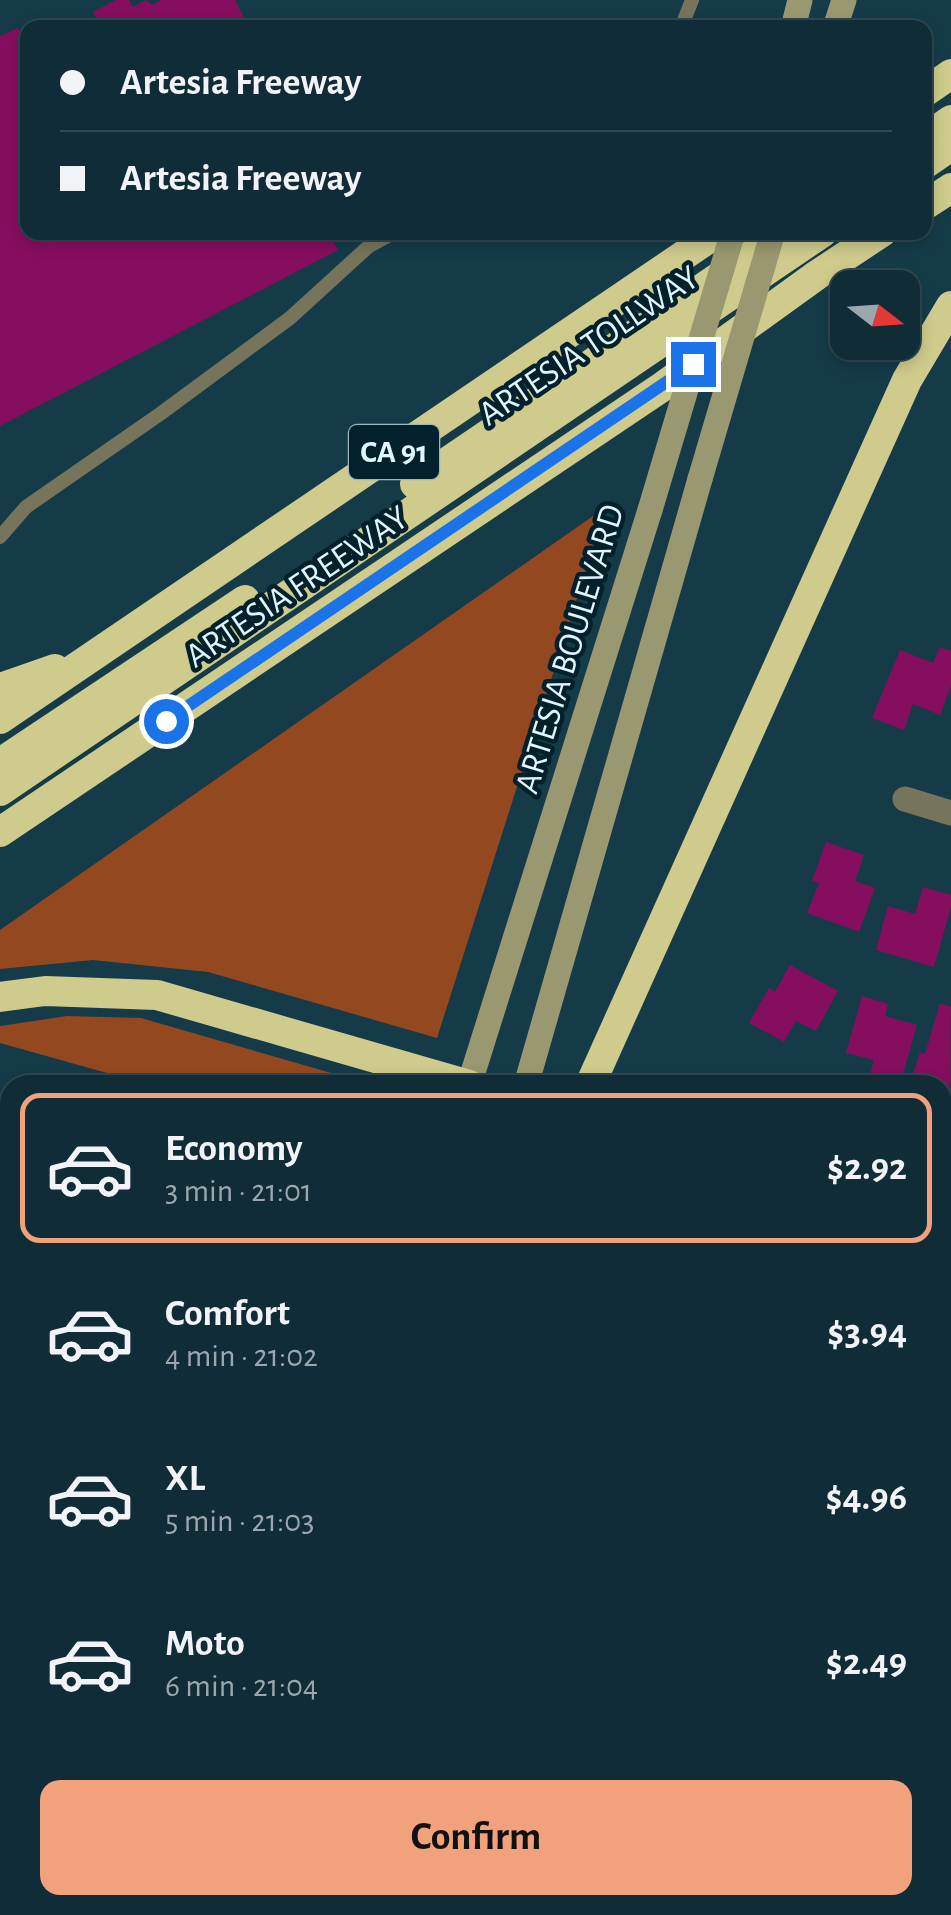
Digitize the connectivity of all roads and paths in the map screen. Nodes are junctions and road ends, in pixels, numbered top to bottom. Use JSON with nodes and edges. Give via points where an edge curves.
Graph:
{"nodes":[{"id":1,"x":381,"y":240,"type":"edge"},
{"id":2,"x":706,"y":240,"type":"edge"},
{"id":3,"x":731,"y":240,"type":"edge"},
{"id":4,"x":771,"y":240,"type":"edge"},
{"id":5,"x":773,"y":240,"type":"edge"},
{"id":6,"x":812,"y":240,"type":"edge"},
{"id":7,"x":870,"y":240,"type":"edge"},
{"id":8,"x":951,"y":306,"type":"edge"},
{"id":9,"x":0,"y":537,"type":"edge"},
{"id":10,"x":95,"y":655,"type":"junction"},
{"id":11,"x":0,"y":688,"type":"edge"},
{"id":12,"x":0,"y":720,"type":"edge"},
{"id":13,"x":0,"y":762,"type":"edge"},
{"id":14,"x":0,"y":791,"type":"edge"},
{"id":15,"x":905,"y":799,"type":"dead end"},
{"id":16,"x":951,"y":812,"type":"edge"},
{"id":17,"x":0,"y":832,"type":"edge"},
{"id":18,"x":0,"y":997,"type":"edge"},
{"id":19,"x":435,"y":1075,"type":"edge"},
{"id":20,"x":472,"y":1075,"type":"edge"},
{"id":21,"x":529,"y":1075,"type":"edge"},
{"id":22,"x":594,"y":1075,"type":"edge"}],
"edges":[{"from":1,"to":9,"type":"lane","via":[[290,318],[26,507]]},
{"from":2,"to":10,"type":"highway","name":"ARTESIA FREEWAY","number":"CA 91"},
{"from":3,"to":20,"type":"main road","name":"ARTESIA BOULEVARD","bridge":true},
{"from":4,"to":21,"type":"main road","bridge":true},
{"from":5,"to":13,"type":"highway","name":"ARTESIA TOLLWAY"},
{"from":6,"to":14,"type":"highway","name":"ARTESIA TOLLWAY"},
{"from":7,"to":17,"type":"highway","name":"ARTESIA FREEWAY","number":"CA 91"},
{"from":8,"to":22,"type":"highway","via":[[907,380]]},
{"from":10,"to":11,"type":"highway"},
{"from":10,"to":12,"type":"highway","name":"ARTESIA FREEWAY","number":"CA 91"},
{"from":15,"to":16,"type":"street"},
{"from":18,"to":19,"type":"highway","via":[[45,991],[157,994]]}]}
